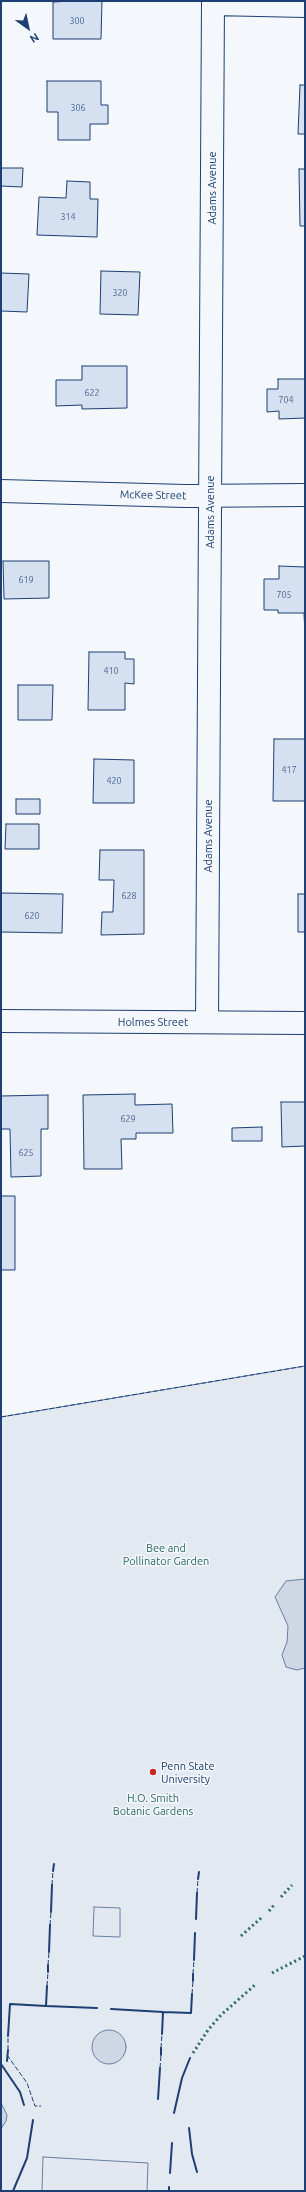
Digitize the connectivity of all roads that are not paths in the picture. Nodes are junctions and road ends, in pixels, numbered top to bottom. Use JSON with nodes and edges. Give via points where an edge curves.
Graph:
{"nodes":[{"id":1,"x":213,"y":3,"type":"edge"},
{"id":2,"x":305,"y":6,"type":"edge"},
{"id":3,"x":1,"y":491,"type":"edge"},
{"id":4,"x":210,"y":496,"type":"junction"},
{"id":5,"x":305,"y":496,"type":"edge"},
{"id":6,"x":1,"y":1021,"type":"edge"},
{"id":7,"x":207,"y":1022,"type":"junction"},
{"id":8,"x":305,"y":1023,"type":"edge"}],
"edges":[{"from":1,"to":2,"type":"street"},
{"from":1,"to":4,"type":"street","name":"Adams Avenue"},
{"from":3,"to":4,"type":"street","name":"McKee Street"},
{"from":4,"to":5,"type":"street","name":"McKee Street"},
{"from":4,"to":7,"type":"street","name":"Adams Avenue"},
{"from":6,"to":7,"type":"street","name":"Holmes Street"},
{"from":7,"to":8,"type":"street","name":"Holmes Street"}]}
